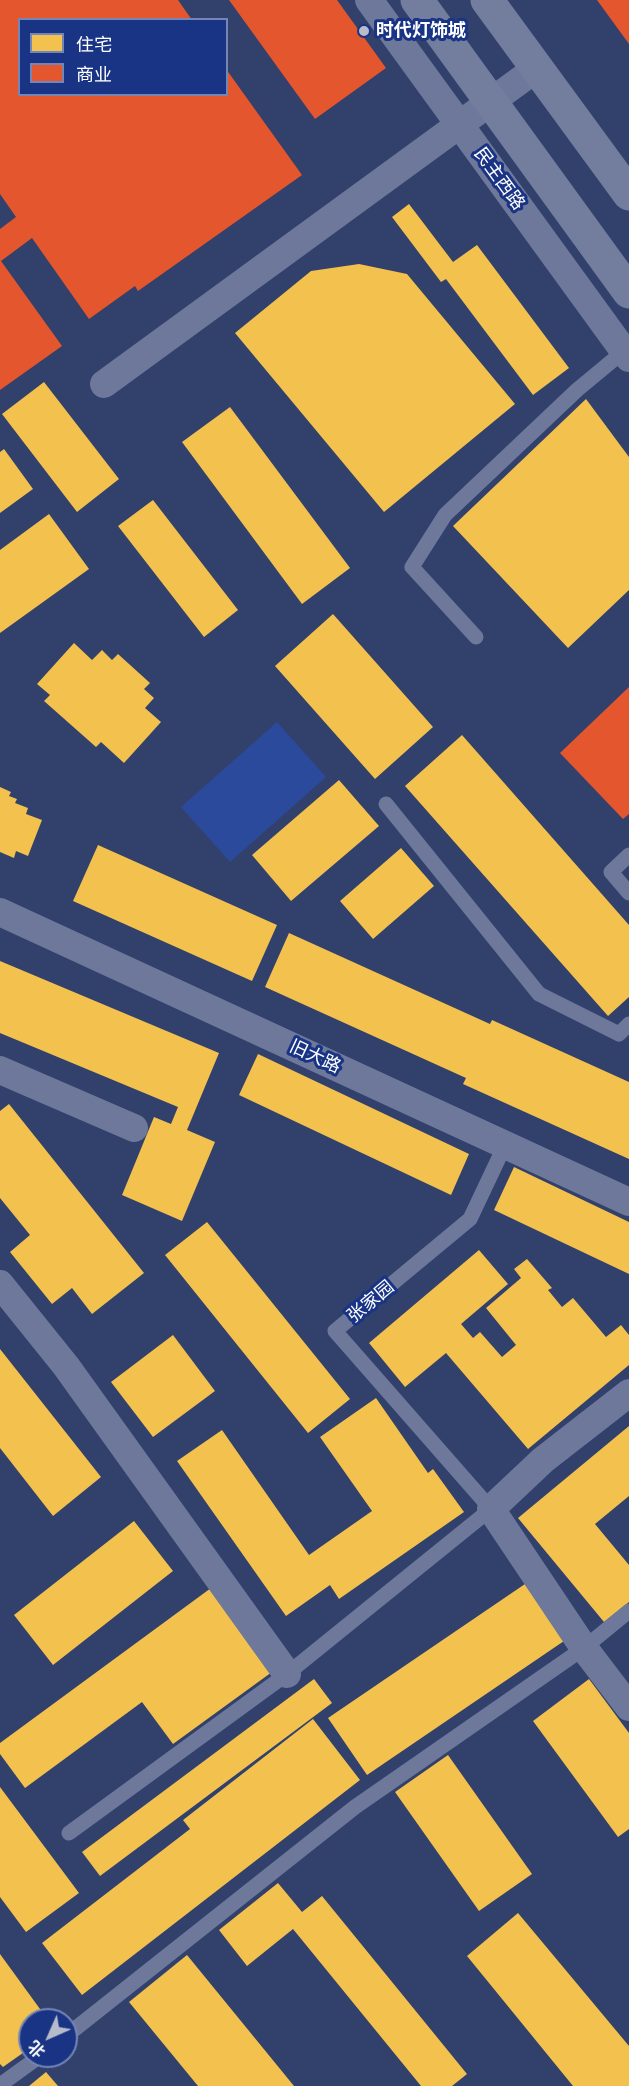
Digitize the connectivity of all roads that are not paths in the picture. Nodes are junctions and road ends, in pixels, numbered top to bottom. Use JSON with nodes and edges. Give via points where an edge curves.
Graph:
{"nodes":[{"id":1,"x":369,"y":0,"type":"edge"},
{"id":2,"x":417,"y":0,"type":"edge"},
{"id":3,"x":487,"y":0,"type":"edge"},
{"id":4,"x":537,"y":68,"type":"junction"},
{"id":5,"x":490,"y":101,"type":"junction"},
{"id":6,"x":459,"y":124,"type":"junction"},
{"id":7,"x":629,"y":194,"type":"edge"},
{"id":8,"x":629,"y":292,"type":"edge"},
{"id":9,"x":626,"y":355,"type":"edge"},
{"id":10,"x":104,"y":384,"type":"dead end"},
{"id":11,"x":476,"y":637,"type":"dead end"},
{"id":12,"x":386,"y":804,"type":"dead end"},
{"id":13,"x":629,"y":855,"type":"edge"},
{"id":14,"x":629,"y":893,"type":"edge"},
{"id":15,"x":0,"y":912,"type":"edge"},
{"id":16,"x":629,"y":1024,"type":"edge"},
{"id":17,"x":0,"y":1070,"type":"edge"},
{"id":18,"x":134,"y":1128,"type":"dead end"},
{"id":19,"x":505,"y":1145,"type":"junction"},
{"id":20,"x":629,"y":1202,"type":"edge"},
{"id":21,"x":0,"y":1284,"type":"edge"},
{"id":22,"x":629,"y":1393,"type":"edge"},
{"id":23,"x":491,"y":1509,"type":"junction"},
{"id":24,"x":629,"y":1611,"type":"edge"},
{"id":25,"x":584,"y":1648,"type":"junction"},
{"id":26,"x":286,"y":1674,"type":"junction"},
{"id":27,"x":629,"y":1707,"type":"edge"},
{"id":28,"x":69,"y":1833,"type":"dead end"},
{"id":29,"x":78,"y":2026,"type":"edge"},
{"id":30,"x":23,"y":2068,"type":"edge"},
{"id":31,"x":0,"y":2085,"type":"edge"}],
"edges":[{"from":1,"to":6,"type":"street","name":"民主西路"},
{"from":2,"to":5,"type":"main road"},
{"from":3,"to":4,"type":"main road"},
{"from":4,"to":5,"type":"street"},
{"from":4,"to":7,"type":"main road"},
{"from":5,"to":6,"type":"street"},
{"from":5,"to":8,"type":"main road"},
{"from":6,"to":9,"type":"street","name":"民主西路"},
{"from":6,"to":10,"type":"street"},
{"from":9,"to":11,"type":"lane","via":[[577,390],[445,515],[412,567]]},
{"from":12,"to":16,"type":"lane","via":[[539,994],[619,1034]]},
{"from":13,"to":14,"type":"lane","via":[[611,872]]},
{"from":15,"to":19,"type":"street","name":"旧大路"},
{"from":17,"to":18,"type":"street"},
{"from":19,"to":20,"type":"street","name":"旧大路"},
{"from":19,"to":23,"type":"lane","name":"张家园","via":[[470,1219],[335,1331]]},
{"from":21,"to":26,"type":"street","via":[[66,1366]]},
{"from":22,"to":23,"type":"street","via":[[543,1461]]},
{"from":23,"to":25,"type":"street","name":"张家园"},
{"from":23,"to":26,"type":"lane"},
{"from":24,"to":25,"type":"lane"},
{"from":25,"to":27,"type":"street","name":"张家园"},
{"from":25,"to":29,"type":"lane","via":[[355,1807]]},
{"from":26,"to":28,"type":"lane"},
{"from":30,"to":31,"type":"lane"}]}
